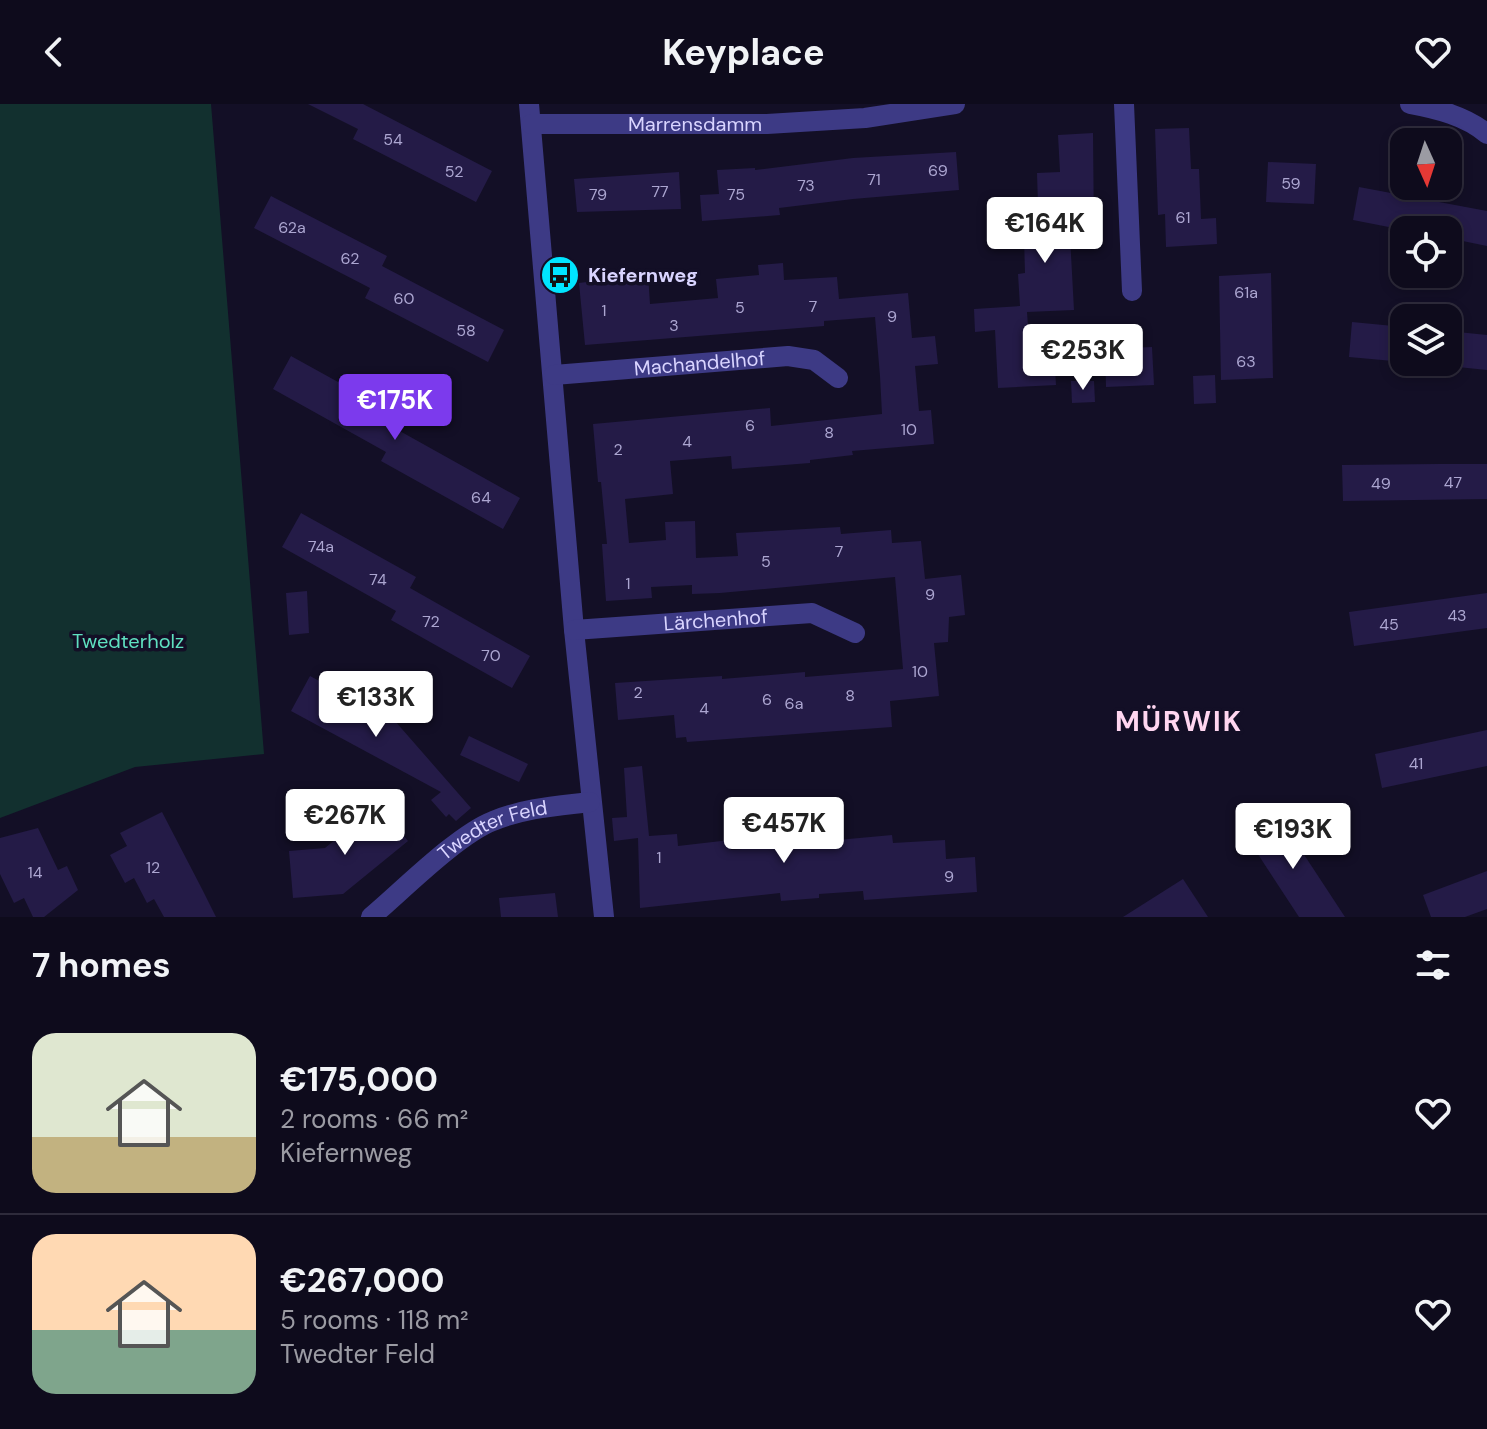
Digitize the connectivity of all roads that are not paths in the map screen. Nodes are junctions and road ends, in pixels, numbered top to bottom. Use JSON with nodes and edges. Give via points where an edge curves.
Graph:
{"nodes":[{"id":1,"x":955,"y":104,"type":"edge"},
{"id":2,"x":1124,"y":104,"type":"edge"},
{"id":3,"x":1410,"y":104,"type":"edge"},
{"id":4,"x":530,"y":114,"type":"edge"},
{"id":5,"x":1487,"y":134,"type":"edge"},
{"id":6,"x":1132,"y":291,"type":"dead end"},
{"id":7,"x":554,"y":375,"type":"junction"},
{"id":8,"x":838,"y":378,"type":"dead end"},
{"id":9,"x":574,"y":630,"type":"junction"},
{"id":10,"x":855,"y":633,"type":"dead end"},
{"id":11,"x":590,"y":802,"type":"junction"},
{"id":12,"x":371,"y":917,"type":"edge"},
{"id":13,"x":604,"y":917,"type":"edge"}],
"edges":[{"from":1,"to":4,"type":"street","name":"Marrensdamm","via":[[865,118],[767,124]]},
{"from":2,"to":6,"type":"street"},
{"from":3,"to":5,"type":"street","via":[[1440,110]]},
{"from":4,"to":7,"type":"street"},
{"from":7,"to":8,"type":"street","name":"Machandelhof","via":[[788,356],[814,360]]},
{"from":7,"to":9,"type":"street"},
{"from":9,"to":10,"type":"street","name":"Lärchenhof","via":[[812,613]]},
{"from":9,"to":11,"type":"street"},
{"from":11,"to":12,"type":"street","name":"Twedter Feld","via":[[534,808],[490,822]]},
{"from":11,"to":13,"type":"street"}]}
